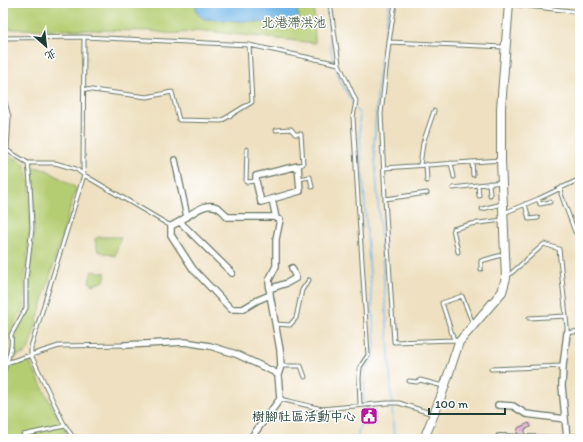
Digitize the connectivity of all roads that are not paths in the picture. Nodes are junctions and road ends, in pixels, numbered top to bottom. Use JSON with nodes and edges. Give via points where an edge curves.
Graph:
{"nodes":[{"id":1,"x":330,"y":3,"type":"edge"},
{"id":2,"x":395,"y":3,"type":"edge"},
{"id":3,"x":509,"y":3,"type":"edge"},
{"id":4,"x":580,"y":12,"type":"edge"},
{"id":5,"x":84,"y":37,"type":"junction"},
{"id":6,"x":3,"y":38,"type":"edge"},
{"id":7,"x":389,"y":42,"type":"junction"},
{"id":8,"x":249,"y":45,"type":"junction"},
{"id":9,"x":506,"y":47,"type":"junction"},
{"id":10,"x":339,"y":64,"type":"junction"},
{"id":11,"x":84,"y":89,"type":"junction"},
{"id":12,"x":3,"y":95,"type":"edge"},
{"id":13,"x":434,"y":111,"type":"dead end"},
{"id":14,"x":276,"y":130,"type":"dead end"},
{"id":15,"x":3,"y":148,"type":"edge"},
{"id":16,"x":247,"y":149,"type":"dead end"},
{"id":17,"x":7,"y":150,"type":"junction"},
{"id":18,"x":175,"y":160,"type":"dead end"},
{"id":19,"x":501,"y":160,"type":"junction"},
{"id":20,"x":472,"y":162,"type":"junction"},
{"id":21,"x":28,"y":163,"type":"junction"},
{"id":22,"x":451,"y":163,"type":"junction"},
{"id":23,"x":426,"y":164,"type":"junction"},
{"id":24,"x":420,"y":165,"type":"junction"},
{"id":25,"x":298,"y":166,"type":"junction"},
{"id":26,"x":384,"y":168,"type":"junction"},
{"id":27,"x":84,"y":175,"type":"junction"},
{"id":28,"x":473,"y":175,"type":"dead end"},
{"id":29,"x":454,"y":177,"type":"dead end"},
{"id":30,"x":299,"y":179,"type":"junction"},
{"id":31,"x":580,"y":179,"type":"edge"},
{"id":32,"x":256,"y":180,"type":"junction"},
{"id":33,"x":427,"y":181,"type":"dead end"},
{"id":34,"x":502,"y":182,"type":"junction"},
{"id":35,"x":489,"y":183,"type":"junction"},
{"id":36,"x":478,"y":185,"type":"junction"},
{"id":37,"x":312,"y":187,"type":"dead end"},
{"id":38,"x":562,"y":187,"type":"junction"},
{"id":39,"x":453,"y":188,"type":"dead end"},
{"id":40,"x":427,"y":193,"type":"dead end"},
{"id":41,"x":490,"y":195,"type":"dead end"},
{"id":42,"x":479,"y":196,"type":"dead end"},
{"id":43,"x":272,"y":199,"type":"junction"},
{"id":44,"x":385,"y":199,"type":"junction"},
{"id":45,"x":538,"y":199,"type":"junction"},
{"id":46,"x":550,"y":202,"type":"dead end"},
{"id":47,"x":502,"y":204,"type":"junction"},
{"id":48,"x":525,"y":204,"type":"junction"},
{"id":49,"x":482,"y":209,"type":"dead end"},
{"id":50,"x":187,"y":217,"type":"junction"},
{"id":51,"x":503,"y":217,"type":"junction"},
{"id":52,"x":276,"y":218,"type":"junction"},
{"id":53,"x":538,"y":218,"type":"dead end"},
{"id":54,"x":180,"y":222,"type":"junction"},
{"id":55,"x":171,"y":226,"type":"junction"},
{"id":56,"x":580,"y":236,"type":"edge"},
{"id":57,"x":458,"y":252,"type":"dead end"},
{"id":58,"x":505,"y":254,"type":"junction"},
{"id":59,"x":292,"y":268,"type":"dead end"},
{"id":60,"x":481,"y":269,"type":"dead end"},
{"id":61,"x":232,"y":273,"type":"dead end"},
{"id":62,"x":506,"y":278,"type":"junction"},
{"id":63,"x":309,"y":280,"type":"dead end"},
{"id":64,"x":269,"y":289,"type":"junction"},
{"id":65,"x":270,"y":295,"type":"junction"},
{"id":66,"x":566,"y":316,"type":"junction"},
{"id":67,"x":529,"y":318,"type":"dead end"},
{"id":68,"x":275,"y":324,"type":"junction"},
{"id":69,"x":474,"y":326,"type":"junction"},
{"id":70,"x":580,"y":331,"type":"edge"},
{"id":71,"x":567,"y":333,"type":"junction"},
{"id":72,"x":456,"y":341,"type":"junction"},
{"id":73,"x":125,"y":345,"type":"joint"},
{"id":74,"x":31,"y":355,"type":"junction"},
{"id":75,"x":5,"y":363,"type":"edge"},
{"id":76,"x":281,"y":366,"type":"junction"},
{"id":77,"x":563,"y":366,"type":"junction"},
{"id":78,"x":491,"y":369,"type":"dead end"},
{"id":79,"x":3,"y":374,"type":"edge"},
{"id":80,"x":278,"y":374,"type":"junction"},
{"id":81,"x":305,"y":377,"type":"dead end"},
{"id":82,"x":409,"y":381,"type":"dead end"},
{"id":83,"x":445,"y":386,"type":"junction"},
{"id":84,"x":280,"y":398,"type":"junction"},
{"id":85,"x":361,"y":405,"type":"junction"},
{"id":86,"x":498,"y":405,"type":"dead end"},
{"id":87,"x":434,"y":414,"type":"junction"},
{"id":88,"x":565,"y":419,"type":"junction"},
{"id":89,"x":66,"y":426,"type":"junction"},
{"id":90,"x":23,"y":435,"type":"dead end"},
{"id":91,"x":498,"y":437,"type":"dead end"},
{"id":92,"x":567,"y":437,"type":"edge"},
{"id":93,"x":580,"y":438,"type":"edge"},
{"id":94,"x":74,"y":439,"type":"edge"},
{"id":95,"x":250,"y":439,"type":"edge"},
{"id":96,"x":424,"y":439,"type":"edge"},
{"id":97,"x":558,"y":439,"type":"edge"}],
"edges":[{"from":1,"to":10,"type":"lane"},
{"from":2,"to":7,"type":"lane"},
{"from":3,"to":4,"type":"lane"},
{"from":3,"to":9,"type":"street"},
{"from":5,"to":6,"type":"lane"},
{"from":5,"to":8,"type":"lane"},
{"from":5,"to":11,"type":"lane"},
{"from":7,"to":9,"type":"lane"},
{"from":7,"to":26,"type":"lane","via":[[381,114]]},
{"from":8,"to":10,"type":"lane"},
{"from":8,"to":11,"type":"lane","via":[[252,102],[221,121],[179,120],[172,92],[147,97]]},
{"from":9,"to":19,"type":"street","via":[[501,108]]},
{"from":10,"to":85,"type":"lane","via":[[356,101],[353,117],[368,355],[360,367]]},
{"from":11,"to":27,"type":"lane"},
{"from":12,"to":17,"type":"lane","via":[[9,117]]},
{"from":13,"to":24,"type":"lane","via":[[423,143]]},
{"from":14,"to":25,"type":"lane","via":[[291,129],[295,134],[301,134],[303,164]]},
{"from":15,"to":17,"type":"lane"},
{"from":16,"to":32,"type":"lane","via":[[246,182]]},
{"from":17,"to":21,"type":"lane"},
{"from":18,"to":50,"type":"street"},
{"from":19,"to":20,"type":"lane"},
{"from":19,"to":34,"type":"street"},
{"from":20,"to":22,"type":"lane"},
{"from":20,"to":28,"type":"lane"},
{"from":21,"to":27,"type":"lane","via":[[55,163],[76,169]]},
{"from":21,"to":75,"type":"lane","via":[[32,228],[26,279],[26,308],[10,335],[12,342]]},
{"from":22,"to":23,"type":"lane"},
{"from":22,"to":29,"type":"lane"},
{"from":23,"to":24,"type":"lane"},
{"from":23,"to":33,"type":"lane"},
{"from":24,"to":26,"type":"lane"},
{"from":25,"to":30,"type":"street"},
{"from":25,"to":32,"type":"street","via":[[256,176]]},
{"from":26,"to":44,"type":"lane"},
{"from":27,"to":55,"type":"lane"},
{"from":27,"to":74,"type":"lane","via":[[31,347]]},
{"from":30,"to":37,"type":"lane","via":[[310,177]]},
{"from":30,"to":43,"type":"street","via":[[300,192]]},
{"from":31,"to":38,"type":"lane"},
{"from":32,"to":43,"type":"street","via":[[261,202]]},
{"from":34,"to":35,"type":"lane"},
{"from":34,"to":47,"type":"street"},
{"from":35,"to":36,"type":"lane"},
{"from":35,"to":41,"type":"lane"},
{"from":36,"to":39,"type":"lane"},
{"from":36,"to":42,"type":"lane"},
{"from":38,"to":45,"type":"lane"},
{"from":38,"to":56,"type":"lane","via":[[561,194],[575,232]]},
{"from":40,"to":44,"type":"lane"},
{"from":43,"to":52,"type":"street"},
{"from":44,"to":72,"type":"lane","via":[[394,342]]},
{"from":45,"to":46,"type":"lane","via":[[540,204]]},
{"from":45,"to":48,"type":"lane"},
{"from":47,"to":49,"type":"lane"},
{"from":47,"to":51,"type":"street"},
{"from":48,"to":51,"type":"lane"},
{"from":48,"to":53,"type":"lane","via":[[529,219]]},
{"from":50,"to":52,"type":"street","via":[[210,205],[221,209],[227,217]]},
{"from":50,"to":54,"type":"street"},
{"from":51,"to":57,"type":"lane","via":[[453,229]]},
{"from":51,"to":58,"type":"street"},
{"from":52,"to":64,"type":"street","via":[[280,220],[276,240],[276,266],[269,280]]},
{"from":54,"to":55,"type":"street"},
{"from":54,"to":61,"type":"street"},
{"from":55,"to":65,"type":"street","via":[[171,235],[193,269],[231,309],[243,309]]},
{"from":58,"to":60,"type":"lane","via":[[481,261]]},
{"from":58,"to":62,"type":"street"},
{"from":59,"to":64,"type":"street","via":[[296,278]]},
{"from":62,"to":66,"type":"lane","via":[[544,244],[559,249]]},
{"from":62,"to":69,"type":"street","via":[[502,292]]},
{"from":63,"to":68,"type":"lane","via":[[302,290],[296,318],[290,325]]},
{"from":64,"to":65,"type":"street"},
{"from":65,"to":68,"type":"street"},
{"from":66,"to":67,"type":"lane"},
{"from":66,"to":71,"type":"lane"},
{"from":68,"to":76,"type":"street"},
{"from":69,"to":72,"type":"street"},
{"from":69,"to":72,"type":"lane","via":[[462,296],[442,302]]},
{"from":70,"to":71,"type":"lane"},
{"from":71,"to":77,"type":"street"},
{"from":72,"to":83,"type":"street"},
{"from":73,"to":74,"type":"lane","via":[[59,346]]},
{"from":73,"to":80,"type":"street","via":[[185,342],[210,346],[236,354]]},
{"from":74,"to":75,"type":"lane"},
{"from":74,"to":89,"type":"lane"},
{"from":75,"to":79,"type":"lane"},
{"from":76,"to":80,"type":"street"},
{"from":76,"to":81,"type":"lane","via":[[300,366]]},
{"from":77,"to":78,"type":"lane"},
{"from":77,"to":88,"type":"street"},
{"from":80,"to":84,"type":"street"},
{"from":82,"to":83,"type":"lane","via":[[420,380]]},
{"from":83,"to":87,"type":"street"},
{"from":84,"to":85,"type":"lane","via":[[322,409]]},
{"from":84,"to":95,"type":"street"},
{"from":85,"to":87,"type":"lane","via":[[399,403]]},
{"from":86,"to":88,"type":"street","via":[[513,406],[526,414]]},
{"from":87,"to":96,"type":"street"},
{"from":88,"to":92,"type":"street"},
{"from":89,"to":90,"type":"lane"},
{"from":89,"to":94,"type":"lane"},
{"from":91,"to":97,"type":"street"},
{"from":92,"to":93,"type":"lane"}]}
